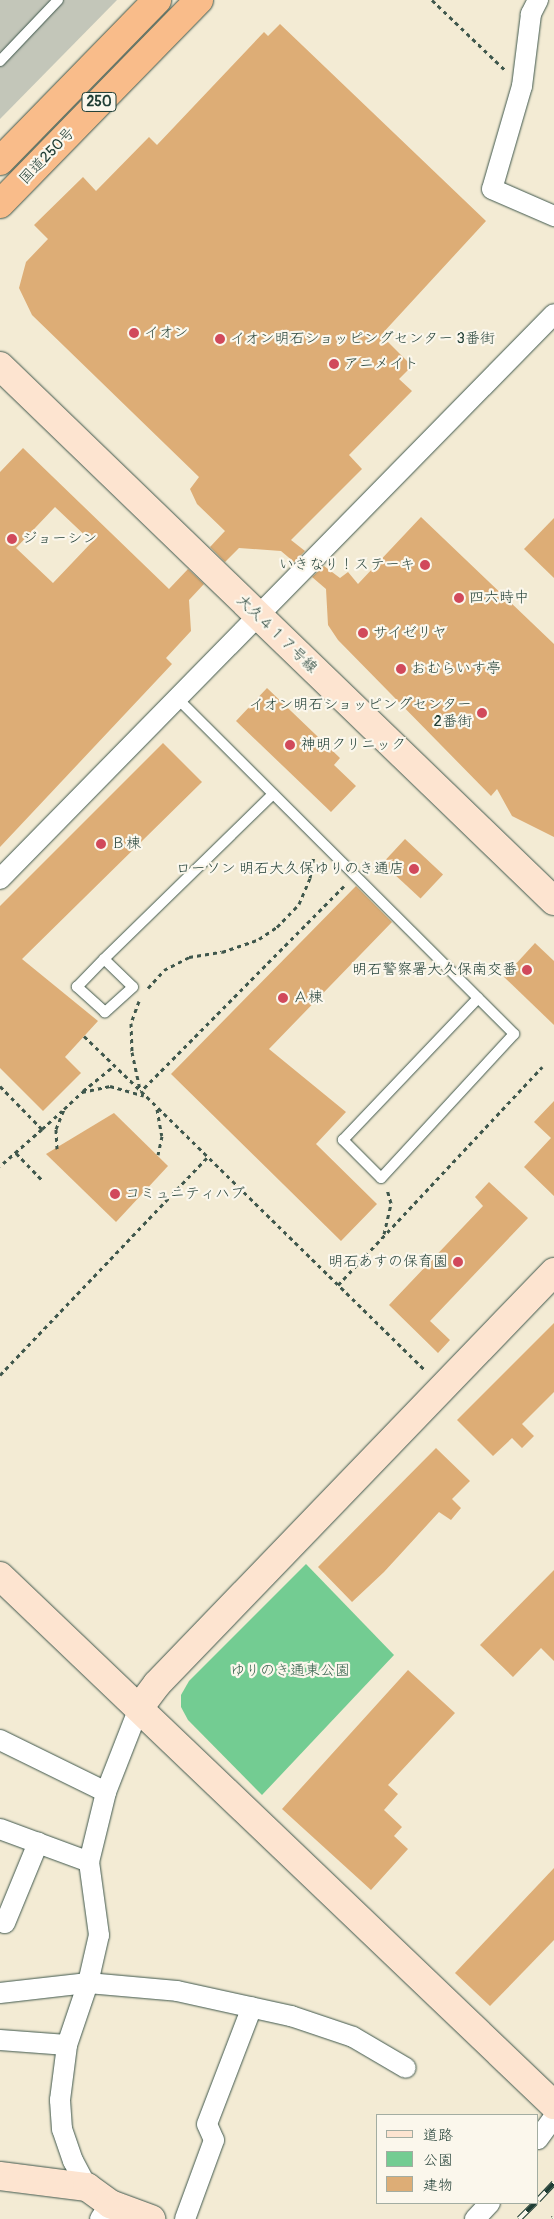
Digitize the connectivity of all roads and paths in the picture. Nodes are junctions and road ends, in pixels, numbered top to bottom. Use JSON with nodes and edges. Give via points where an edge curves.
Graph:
{"nodes":[{"id":1,"x":58,"y":0,"type":"edge"},
{"id":2,"x":157,"y":0,"type":"edge"},
{"id":3,"x":198,"y":0,"type":"edge"},
{"id":4,"x":432,"y":0,"type":"edge"},
{"id":5,"x":538,"y":0,"type":"edge"},
{"id":6,"x":0,"y":62,"type":"edge"},
{"id":7,"x":522,"y":86,"type":"junction"},
{"id":8,"x":2,"y":156,"type":"edge"},
{"id":9,"x":0,"y":204,"type":"edge"},
{"id":10,"x":554,"y":216,"type":"edge"},
{"id":11,"x":554,"y":314,"type":"edge"},
{"id":12,"x":0,"y":366,"type":"edge"},
{"id":13,"x":258,"y":616,"type":"junction"},
{"id":14,"x":177,"y":698,"type":"junction"},
{"id":15,"x":273,"y":794,"type":"junction"},
{"id":16,"x":317,"y":838,"type":"junction"},
{"id":17,"x":355,"y":876,"type":"junction"},
{"id":18,"x":0,"y":878,"type":"edge"},
{"id":19,"x":554,"y":901,"type":"edge"},
{"id":20,"x":104,"y":959,"type":"junction"},
{"id":21,"x":478,"y":998,"type":"junction"},
{"id":22,"x":84,"y":1036,"type":"dead end"},
{"id":23,"x":115,"y":1065,"type":"junction"},
{"id":24,"x":542,"y":1067,"type":"dead end"},
{"id":25,"x":0,"y":1086,"type":"edge"},
{"id":26,"x":141,"y":1091,"type":"junction"},
{"id":27,"x":82,"y":1092,"type":"junction"},
{"id":28,"x":147,"y":1097,"type":"junction"},
{"id":29,"x":157,"y":1107,"type":"junction"},
{"id":30,"x":64,"y":1109,"type":"junction"},
{"id":31,"x":42,"y":1130,"type":"junction"},
{"id":32,"x":57,"y":1149,"type":"dead end"},
{"id":33,"x":16,"y":1153,"type":"junction"},
{"id":34,"x":158,"y":1155,"type":"dead end"},
{"id":35,"x":207,"y":1158,"type":"junction"},
{"id":36,"x":0,"y":1166,"type":"edge"},
{"id":37,"x":42,"y":1180,"type":"dead end"},
{"id":38,"x":554,"y":1272,"type":"edge"},
{"id":39,"x":338,"y":1285,"type":"junction"},
{"id":40,"x":0,"y":1375,"type":"edge"},
{"id":41,"x":442,"y":1387,"type":"junction"},
{"id":42,"x":0,"y":1576,"type":"edge"},
{"id":43,"x":138,"y":1708,"type":"junction"},
{"id":44,"x":0,"y":1740,"type":"edge"},
{"id":45,"x":106,"y":1792,"type":"junction"},
{"id":46,"x":0,"y":1829,"type":"edge"},
{"id":47,"x":38,"y":1843,"type":"junction"},
{"id":48,"x":89,"y":1862,"type":"junction"},
{"id":49,"x":0,"y":1920,"type":"edge"},
{"id":50,"x":88,"y":1983,"type":"junction"},
{"id":51,"x":0,"y":1994,"type":"edge"},
{"id":52,"x":252,"y":2007,"type":"junction"},
{"id":53,"x":0,"y":2040,"type":"edge"},
{"id":54,"x":67,"y":2045,"type":"junction"},
{"id":55,"x":406,"y":2068,"type":"dead end"},
{"id":56,"x":554,"y":2106,"type":"edge"},
{"id":57,"x":554,"y":2117,"type":"edge"},
{"id":58,"x":539,"y":2138,"type":"edge"},
{"id":59,"x":0,"y":2176,"type":"edge"},
{"id":60,"x":87,"y":2187,"type":"junction"},
{"id":61,"x":489,"y":2204,"type":"edge"},
{"id":62,"x":108,"y":2214,"type":"edge"},
{"id":63,"x":151,"y":2219,"type":"edge"},
{"id":64,"x":185,"y":2219,"type":"edge"},
{"id":65,"x":475,"y":2219,"type":"edge"}],
"edges":[{"from":1,"to":6,"type":"lane"},
{"from":2,"to":8,"type":"highway","name":"国道250号","number":"250"},
{"from":3,"to":9,"type":"highway","name":"国道250号","number":"250"},
{"from":4,"to":7,"type":"path"},
{"from":5,"to":7,"type":"street","via":[[531,14]]},
{"from":7,"to":10,"type":"street","via":[[492,189]]},
{"from":11,"to":13,"type":"street"},
{"from":12,"to":13,"type":"street","name":"大久４１７号線"},
{"from":13,"to":14,"type":"street"},
{"from":13,"to":19,"type":"street","name":"大久４１７号線"},
{"from":14,"to":15,"type":"lane"},
{"from":14,"to":18,"type":"street"},
{"from":15,"to":16,"type":"lane"},
{"from":15,"to":20,"type":"lane"},
{"from":16,"to":17,"type":"lane"},
{"from":16,"to":26,"type":"path","via":[[310,878],[299,904],[277,927],[259,939],[222,952],[189,957],[164,970],[142,995],[131,1023],[132,1052]]},
{"from":17,"to":21,"type":"lane"},
{"from":17,"to":26,"type":"path"},
{"from":20,"to":20,"type":"lane","via":[[77,987],[105,1012],[133,987]]},
{"from":21,"to":21,"type":"lane","via":[[514,1034],[381,1178],[342,1140]]},
{"from":22,"to":23,"type":"path"},
{"from":23,"to":26,"type":"path"},
{"from":23,"to":27,"type":"path"},
{"from":24,"to":39,"type":"path"},
{"from":25,"to":31,"type":"path"},
{"from":26,"to":28,"type":"path"},
{"from":27,"to":28,"type":"path","via":[[110,1086]]},
{"from":27,"to":30,"type":"path"},
{"from":28,"to":29,"type":"path"},
{"from":29,"to":34,"type":"path","via":[[162,1136]]},
{"from":29,"to":35,"type":"path"},
{"from":30,"to":31,"type":"path"},
{"from":30,"to":32,"type":"path","via":[[56,1128]]},
{"from":31,"to":33,"type":"path"},
{"from":33,"to":36,"type":"path"},
{"from":33,"to":37,"type":"path"},
{"from":35,"to":39,"type":"path"},
{"from":35,"to":40,"type":"path"},
{"from":38,"to":41,"type":"street"},
{"from":39,"to":41,"type":"path"},
{"from":41,"to":43,"type":"street","via":[[157,1684]]},
{"from":42,"to":43,"type":"street"},
{"from":43,"to":45,"type":"street"},
{"from":43,"to":56,"type":"street"},
{"from":44,"to":45,"type":"street"},
{"from":45,"to":48,"type":"street"},
{"from":46,"to":47,"type":"street"},
{"from":47,"to":48,"type":"street"},
{"from":47,"to":49,"type":"street","via":[[5,1922]]},
{"from":48,"to":50,"type":"street","via":[[100,1935]]},
{"from":50,"to":51,"type":"street"},
{"from":50,"to":52,"type":"street","via":[[177,1991]]},
{"from":50,"to":54,"type":"street"},
{"from":52,"to":55,"type":"street","via":[[353,2037]]},
{"from":52,"to":64,"type":"street","via":[[207,2124],[214,2140]]},
{"from":53,"to":54,"type":"street"},
{"from":54,"to":60,"type":"street","via":[[60,2100],[62,2129],[73,2161]]},
{"from":57,"to":58,"type":"street"},
{"from":59,"to":60,"type":"street"},
{"from":60,"to":62,"type":"street"},
{"from":61,"to":65,"type":"street"},
{"from":62,"to":63,"type":"street"}]}
